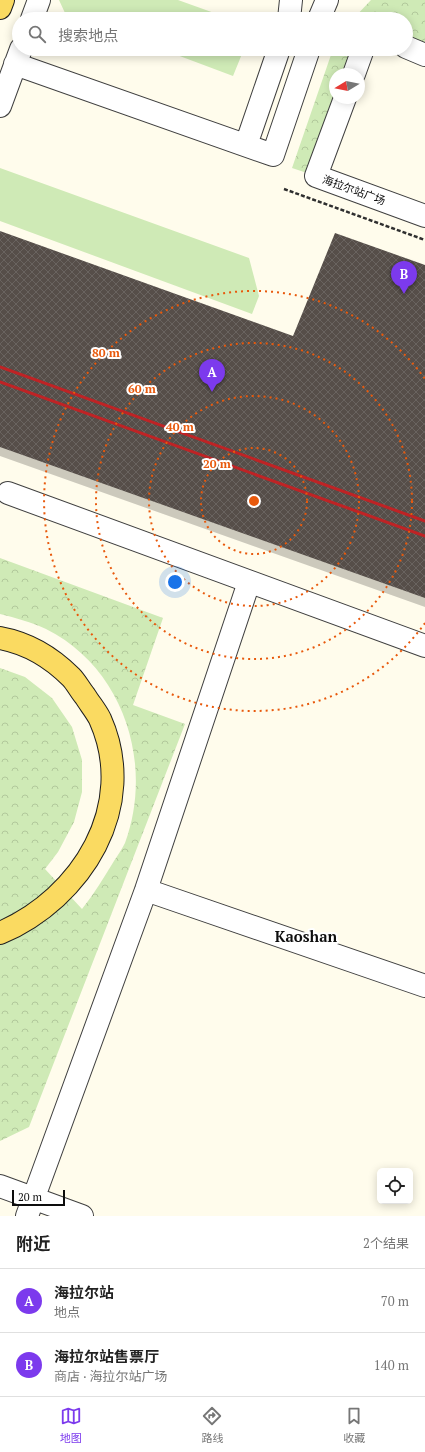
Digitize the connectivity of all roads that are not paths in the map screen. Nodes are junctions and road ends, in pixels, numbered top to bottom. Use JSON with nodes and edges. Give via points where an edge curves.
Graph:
{"nodes":[{"id":1,"x":3,"y":0,"type":"edge"},
{"id":2,"x":39,"y":0,"type":"edge"},
{"id":3,"x":292,"y":0,"type":"edge"},
{"id":4,"x":327,"y":0,"type":"edge"},
{"id":5,"x":0,"y":8,"type":"edge"},
{"id":6,"x":35,"y":12,"type":"edge"},
{"id":7,"x":290,"y":12,"type":"edge"},
{"id":8,"x":322,"y":12,"type":"edge"},
{"id":9,"x":413,"y":50,"type":"edge"},
{"id":10,"x":425,"y":55,"type":"edge"},
{"id":11,"x":277,"y":56,"type":"edge"},
{"id":12,"x":307,"y":56,"type":"edge"},
{"id":13,"x":360,"y":56,"type":"edge"},
{"id":14,"x":18,"y":57,"type":"edge"},
{"id":15,"x":356,"y":68,"type":"edge"},
{"id":16,"x":343,"y":104,"type":"edge"},
{"id":17,"x":0,"y":106,"type":"edge"},
{"id":18,"x":246,"y":145,"type":"junction"},
{"id":19,"x":425,"y":216,"type":"edge"},
{"id":20,"x":8,"y":493,"type":"dead end"},
{"id":21,"x":250,"y":582,"type":"junction"},
{"id":22,"x":0,"y":638,"type":"edge"},
{"id":23,"x":425,"y":646,"type":"edge"},
{"id":24,"x":146,"y":890,"type":"junction"},
{"id":25,"x":0,"y":933,"type":"edge"},
{"id":26,"x":425,"y":986,"type":"edge"},
{"id":27,"x":0,"y":1186,"type":"edge"},
{"id":28,"x":30,"y":1207,"type":"edge"},
{"id":29,"x":82,"y":1216,"type":"edge"}],
"edges":[{"from":1,"to":5,"type":"main road"},
{"from":2,"to":6,"type":"street"},
{"from":3,"to":7,"type":"street"},
{"from":4,"to":8,"type":"street"},
{"from":9,"to":10,"type":"street"},
{"from":11,"to":18,"type":"street"},
{"from":12,"to":18,"type":"street","via":[[273,155]]},
{"from":13,"to":15,"type":"street"},
{"from":14,"to":17,"type":"street"},
{"from":14,"to":18,"type":"street"},
{"from":16,"to":19,"type":"street","name":"海拉尔站广场","via":[[316,176]]},
{"from":20,"to":21,"type":"street"},
{"from":21,"to":23,"type":"street"},
{"from":21,"to":24,"type":"street"},
{"from":22,"to":25,"type":"main road","via":[[32,649],[53,661],[72,678],[100,718],[109,744],[112,772],[108,815],[90,857],[66,888],[39,912]]},
{"from":24,"to":26,"type":"street"},
{"from":24,"to":28,"type":"street"},
{"from":27,"to":28,"type":"street"},
{"from":28,"to":29,"type":"street"}]}
